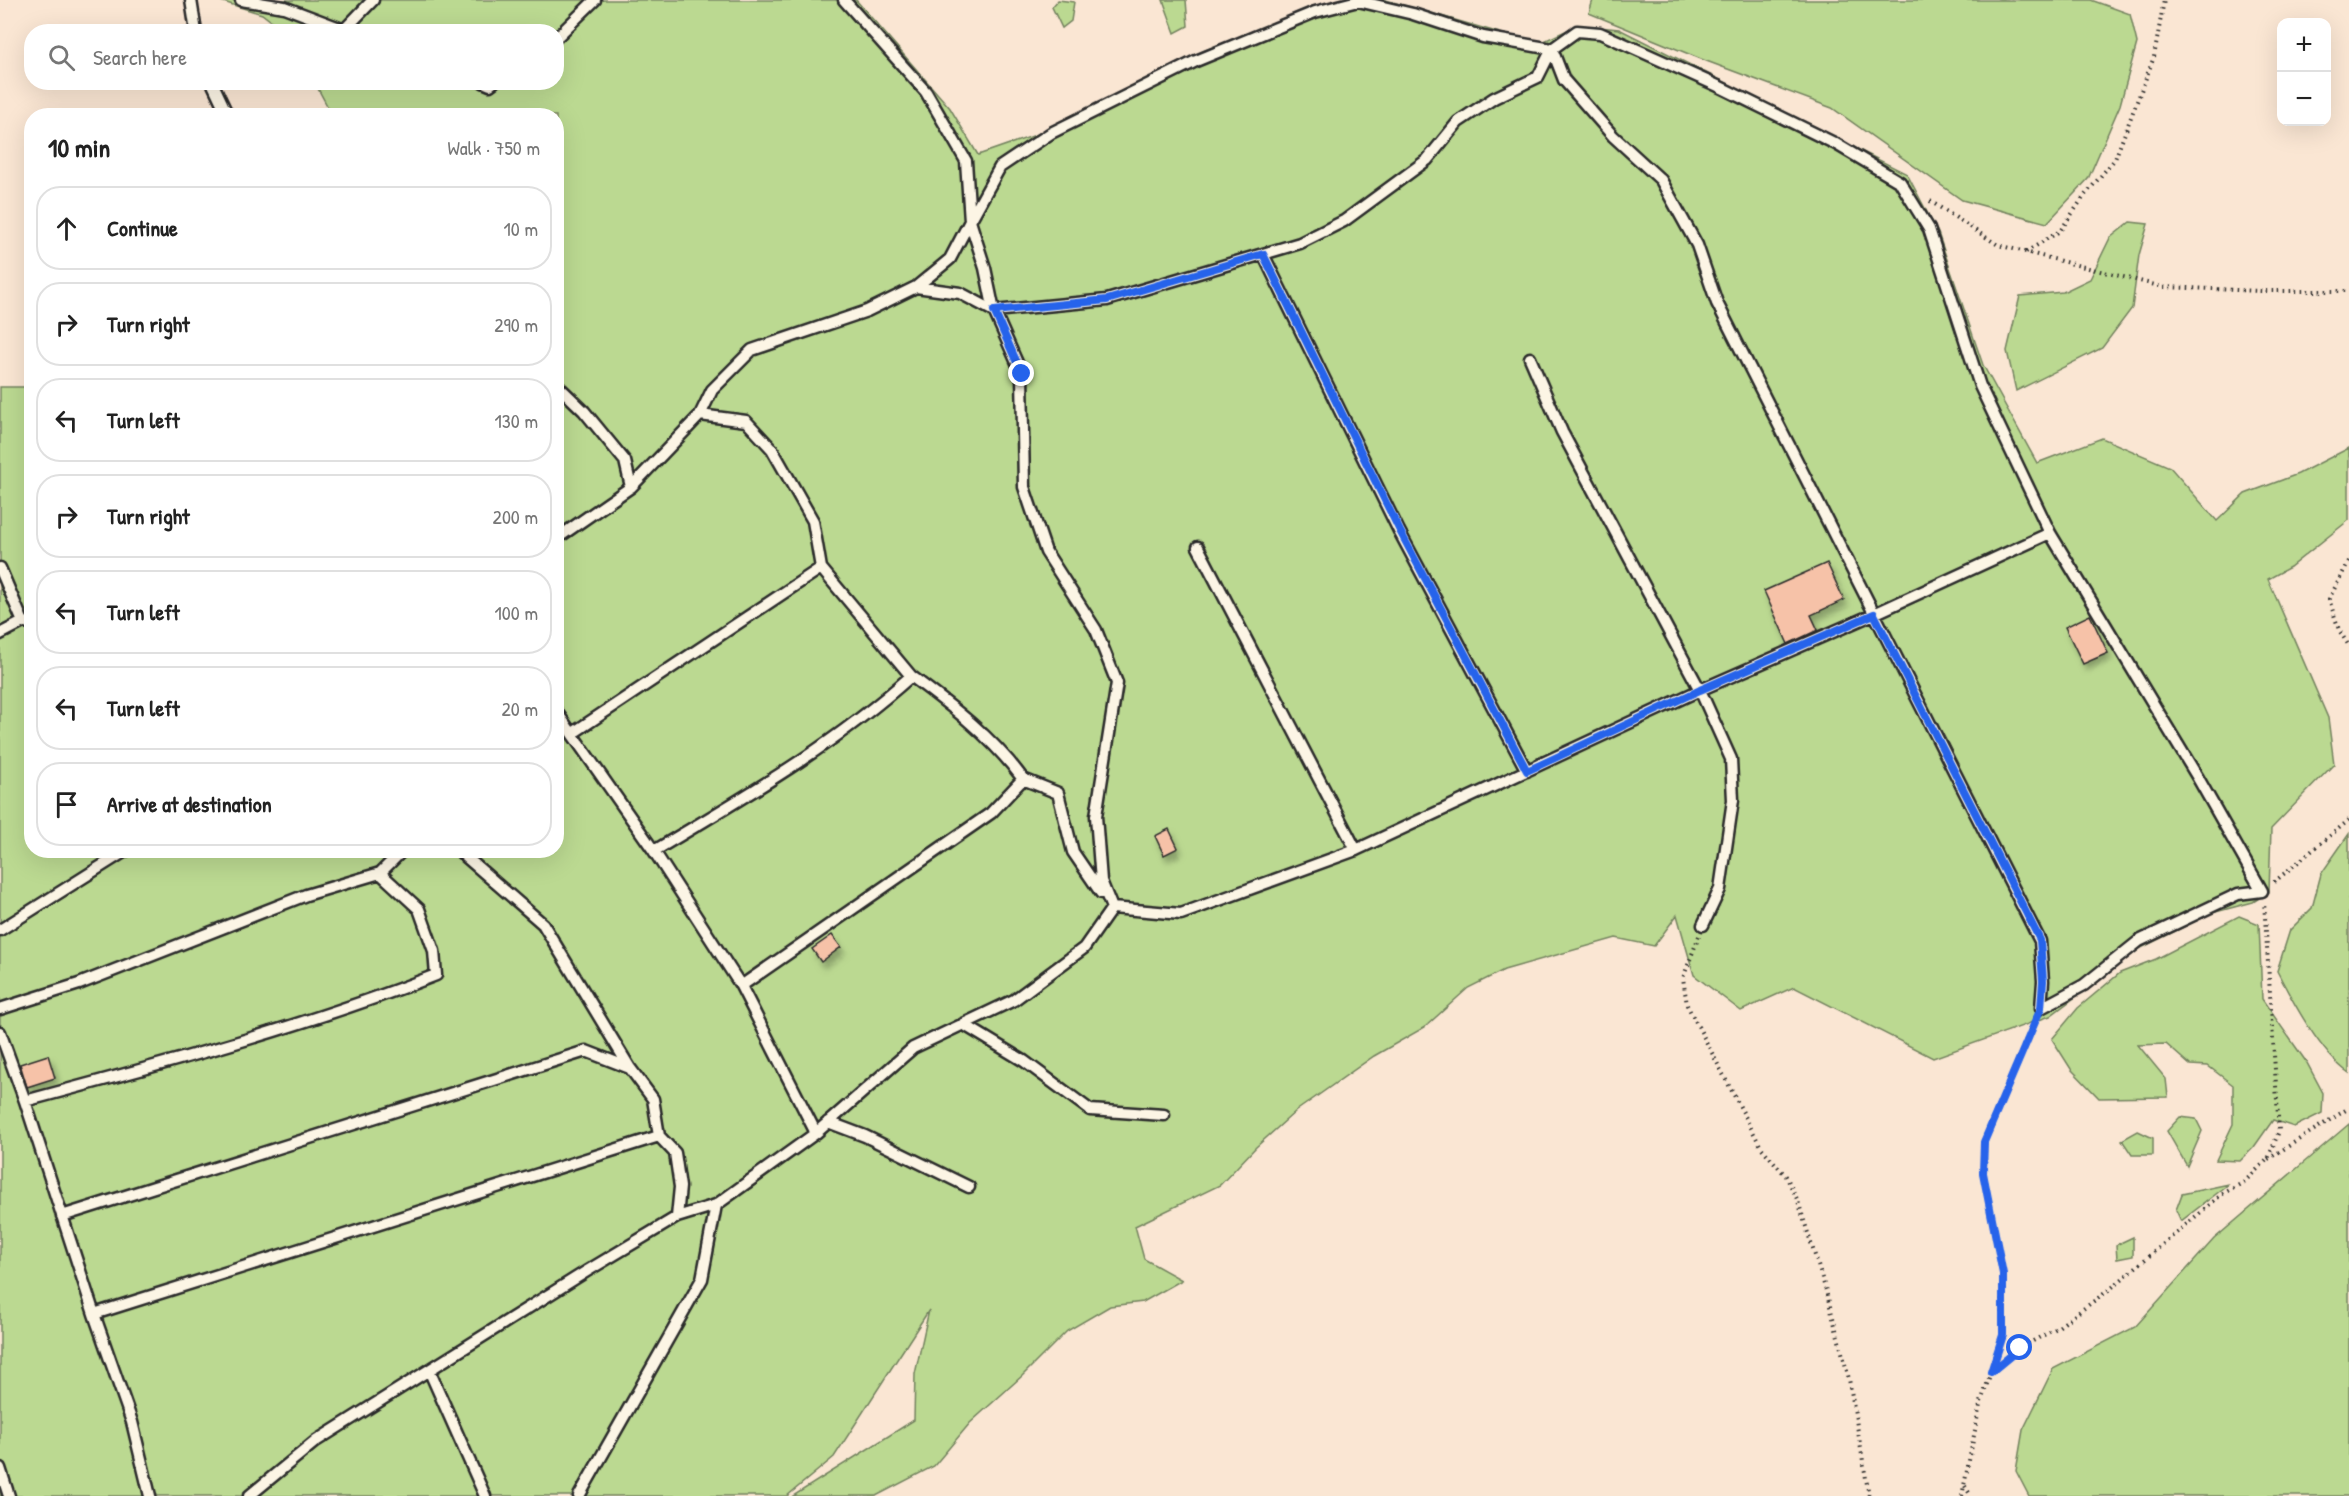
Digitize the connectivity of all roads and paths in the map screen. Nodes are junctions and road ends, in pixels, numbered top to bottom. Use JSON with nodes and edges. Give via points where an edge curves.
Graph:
{"nodes":[{"id":1,"x":191,"y":0,"type":"edge"},
{"id":2,"x":241,"y":0,"type":"edge"},
{"id":3,"x":373,"y":0,"type":"edge"},
{"id":4,"x":595,"y":0,"type":"edge"},
{"id":5,"x":844,"y":0,"type":"edge"},
{"id":6,"x":2164,"y":0,"type":"edge"},
{"id":7,"x":195,"y":24,"type":"edge"},
{"id":8,"x":331,"y":24,"type":"edge"},
{"id":9,"x":352,"y":24,"type":"edge"},
{"id":10,"x":564,"y":30,"type":"edge"},
{"id":11,"x":1552,"y":49,"type":"junction"},
{"id":12,"x":216,"y":90,"type":"edge"},
{"id":13,"x":224,"y":108,"type":"edge"},
{"id":14,"x":1928,"y":200,"type":"dead end"},
{"id":15,"x":970,"y":221,"type":"junction"},
{"id":16,"x":2026,"y":252,"type":"junction"},
{"id":17,"x":1263,"y":254,"type":"junction"},
{"id":18,"x":916,"y":287,"type":"junction"},
{"id":19,"x":2349,"y":291,"type":"edge"},
{"id":20,"x":994,"y":311,"type":"junction"},
{"id":21,"x":1530,"y":358,"type":"dead end"},
{"id":22,"x":564,"y":392,"type":"edge"},
{"id":23,"x":700,"y":414,"type":"junction"},
{"id":24,"x":631,"y":487,"type":"junction"},
{"id":25,"x":2050,"y":532,"type":"junction"},
{"id":26,"x":564,"y":533,"type":"edge"},
{"id":27,"x":1198,"y":547,"type":"dead end"},
{"id":28,"x":2349,"y":561,"type":"edge"},
{"id":29,"x":0,"y":568,"type":"edge"},
{"id":30,"x":821,"y":568,"type":"junction"},
{"id":31,"x":24,"y":614,"type":"edge"},
{"id":32,"x":1874,"y":614,"type":"junction"},
{"id":33,"x":24,"y":625,"type":"edge"},
{"id":34,"x":0,"y":634,"type":"edge"},
{"id":35,"x":2349,"y":646,"type":"edge"},
{"id":36,"x":911,"y":676,"type":"junction"},
{"id":37,"x":1700,"y":690,"type":"junction"},
{"id":38,"x":564,"y":721,"type":"edge"},
{"id":39,"x":573,"y":733,"type":"junction"},
{"id":40,"x":1527,"y":771,"type":"junction"},
{"id":41,"x":1023,"y":779,"type":"junction"},
{"id":42,"x":2349,"y":820,"type":"edge"},
{"id":43,"x":1356,"y":850,"type":"junction"},
{"id":44,"x":654,"y":851,"type":"junction"},
{"id":45,"x":108,"y":858,"type":"edge"},
{"id":46,"x":395,"y":858,"type":"edge"},
{"id":47,"x":467,"y":858,"type":"edge"},
{"id":48,"x":380,"y":873,"type":"junction"},
{"id":49,"x":2262,"y":891,"type":"junction"},
{"id":50,"x":1112,"y":908,"type":"junction"},
{"id":51,"x":1703,"y":925,"type":"joint"},
{"id":52,"x":0,"y":930,"type":"edge"},
{"id":53,"x":741,"y":986,"type":"junction"},
{"id":54,"x":2041,"y":1008,"type":"junction"},
{"id":55,"x":0,"y":1009,"type":"edge"},
{"id":56,"x":963,"y":1024,"type":"junction"},
{"id":57,"x":0,"y":1032,"type":"edge"},
{"id":58,"x":630,"y":1068,"type":"junction"},
{"id":59,"x":26,"y":1101,"type":"junction"},
{"id":60,"x":2349,"y":1108,"type":"edge"},
{"id":61,"x":1164,"y":1115,"type":"dead end"},
{"id":62,"x":828,"y":1122,"type":"junction"},
{"id":63,"x":816,"y":1133,"type":"junction"},
{"id":64,"x":659,"y":1136,"type":"junction"},
{"id":65,"x":2268,"y":1159,"type":"junction"},
{"id":66,"x":969,"y":1187,"type":"dead end"},
{"id":67,"x":716,"y":1205,"type":"junction"},
{"id":68,"x":62,"y":1216,"type":"junction"},
{"id":69,"x":677,"y":1217,"type":"junction"},
{"id":70,"x":94,"y":1314,"type":"junction"},
{"id":71,"x":429,"y":1370,"type":"junction"},
{"id":72,"x":1991,"y":1372,"type":"junction"},
{"id":73,"x":0,"y":1468,"type":"edge"},
{"id":74,"x":1965,"y":1486,"type":"junction"},
{"id":75,"x":9,"y":1496,"type":"edge"},
{"id":76,"x":150,"y":1496,"type":"edge"},
{"id":77,"x":249,"y":1496,"type":"edge"},
{"id":78,"x":485,"y":1496,"type":"edge"},
{"id":79,"x":579,"y":1496,"type":"edge"},
{"id":80,"x":1869,"y":1496,"type":"edge"},
{"id":81,"x":1962,"y":1496,"type":"edge"},
{"id":82,"x":1971,"y":1496,"type":"edge"}],
"edges":[{"from":1,"to":7,"type":"lane"},
{"from":2,"to":8,"type":"lane","via":[[284,6]]},
{"from":3,"to":9,"type":"lane"},
{"from":4,"to":10,"type":"lane"},
{"from":5,"to":15,"type":"lane","via":[[926,92],[966,161]]},
{"from":6,"to":16,"type":"path","via":[[2154,57],[2115,159],[2060,231]]},
{"from":11,"to":15,"type":"lane","via":[[1483,37],[1358,1],[1315,12],[1196,61],[1051,132],[1000,167]]},
{"from":11,"to":17,"type":"lane","via":[[1538,77],[1494,98],[1458,122],[1427,160],[1344,221],[1300,243]]},
{"from":11,"to":25,"type":"lane","via":[[1577,31],[1600,33],[1836,144],[1900,182],[1929,229],[1980,386]]},
{"from":11,"to":32,"type":"lane","via":[[1564,80],[1612,136],[1661,180],[1697,245],[1717,303]]},
{"from":12,"to":13,"type":"lane"},
{"from":14,"to":16,"type":"path","via":[[1998,245]]},
{"from":15,"to":18,"type":"lane","via":[[950,259]]},
{"from":15,"to":20,"type":"lane"},
{"from":16,"to":19,"type":"path","via":[[2163,287]]},
{"from":17,"to":20,"type":"lane","via":[[1107,300]]},
{"from":17,"to":40,"type":"lane","via":[[1400,531]]},
{"from":18,"to":20,"type":"lane","via":[[960,293]]},
{"from":18,"to":23,"type":"lane","via":[[867,310],[752,350],[712,390]]},
{"from":20,"to":50,"type":"lane","via":[[1022,374],[1024,487],[1046,552],[1096,630],[1117,683],[1096,816],[1101,881]]},
{"from":21,"to":37,"type":"lane","via":[[1563,432]]},
{"from":22,"to":24,"type":"lane","via":[[625,461]]},
{"from":23,"to":24,"type":"lane"},
{"from":23,"to":30,"type":"lane","via":[[746,421],[772,449],[813,520]]},
{"from":24,"to":26,"type":"lane"},
{"from":25,"to":32,"type":"lane"},
{"from":25,"to":49,"type":"lane"},
{"from":27,"to":43,"type":"lane"},
{"from":28,"to":35,"type":"path","via":[[2329,599]]},
{"from":29,"to":31,"type":"lane"},
{"from":30,"to":36,"type":"lane"},
{"from":30,"to":39,"type":"lane"},
{"from":32,"to":37,"type":"lane"},
{"from":32,"to":54,"type":"lane","via":[[2040,940]]},
{"from":33,"to":34,"type":"lane"},
{"from":36,"to":41,"type":"lane","via":[[987,737]]},
{"from":36,"to":44,"type":"lane","via":[[811,756]]},
{"from":37,"to":40,"type":"lane"},
{"from":37,"to":51,"type":"lane","via":[[1731,759],[1733,800],[1720,889]]},
{"from":38,"to":39,"type":"lane"},
{"from":39,"to":44,"type":"lane"},
{"from":40,"to":43,"type":"lane"},
{"from":41,"to":50,"type":"lane","via":[[1058,793],[1073,852]]},
{"from":41,"to":53,"type":"lane","via":[[991,813]]},
{"from":42,"to":49,"type":"path"},
{"from":43,"to":50,"type":"lane","via":[[1181,914]]},
{"from":44,"to":53,"type":"lane"},
{"from":45,"to":52,"type":"lane"},
{"from":46,"to":48,"type":"lane"},
{"from":47,"to":58,"type":"lane","via":[[543,924]]},
{"from":48,"to":55,"type":"lane","via":[[306,895],[79,984]]},
{"from":48,"to":59,"type":"lane","via":[[419,909],[434,951],[436,975],[378,998]]},
{"from":49,"to":54,"type":"lane","via":[[2238,894],[2139,941],[2084,985]]},
{"from":49,"to":65,"type":"path","via":[[2279,1131]]},
{"from":50,"to":56,"type":"lane","via":[[1084,948],[1014,1000]]},
{"from":51,"to":80,"type":"path","via":[[1683,978],[1687,1005],[1761,1147],[1786,1176],[1798,1201],[1849,1379]]},
{"from":53,"to":63,"type":"lane"},
{"from":54,"to":72,"type":"path","via":[[1984,1142],[1983,1173],[2003,1274],[2003,1335]]},
{"from":56,"to":61,"type":"lane","via":[[1024,1061],[1090,1110]]},
{"from":56,"to":62,"type":"lane","via":[[913,1048]]},
{"from":57,"to":59,"type":"lane"},
{"from":58,"to":64,"type":"lane","via":[[652,1099]]},
{"from":58,"to":68,"type":"lane","via":[[586,1051]]},
{"from":59,"to":68,"type":"lane"},
{"from":60,"to":65,"type":"path"},
{"from":62,"to":63,"type":"lane"},
{"from":62,"to":66,"type":"lane"},
{"from":63,"to":67,"type":"lane"},
{"from":64,"to":69,"type":"lane","via":[[675,1153],[680,1187]]},
{"from":64,"to":70,"type":"lane"},
{"from":65,"to":72,"type":"path","via":[[2109,1290],[2057,1328],[2020,1348]]},
{"from":67,"to":69,"type":"lane"},
{"from":67,"to":79,"type":"lane","via":[[702,1279]]},
{"from":68,"to":70,"type":"lane"},
{"from":69,"to":71,"type":"lane"},
{"from":70,"to":76,"type":"lane","via":[[132,1422]]},
{"from":71,"to":77,"type":"lane","via":[[316,1441]]},
{"from":71,"to":78,"type":"lane"},
{"from":72,"to":74,"type":"path","via":[[1980,1405]]},
{"from":73,"to":75,"type":"lane"},
{"from":74,"to":81,"type":"path"},
{"from":74,"to":82,"type":"path"}]}
